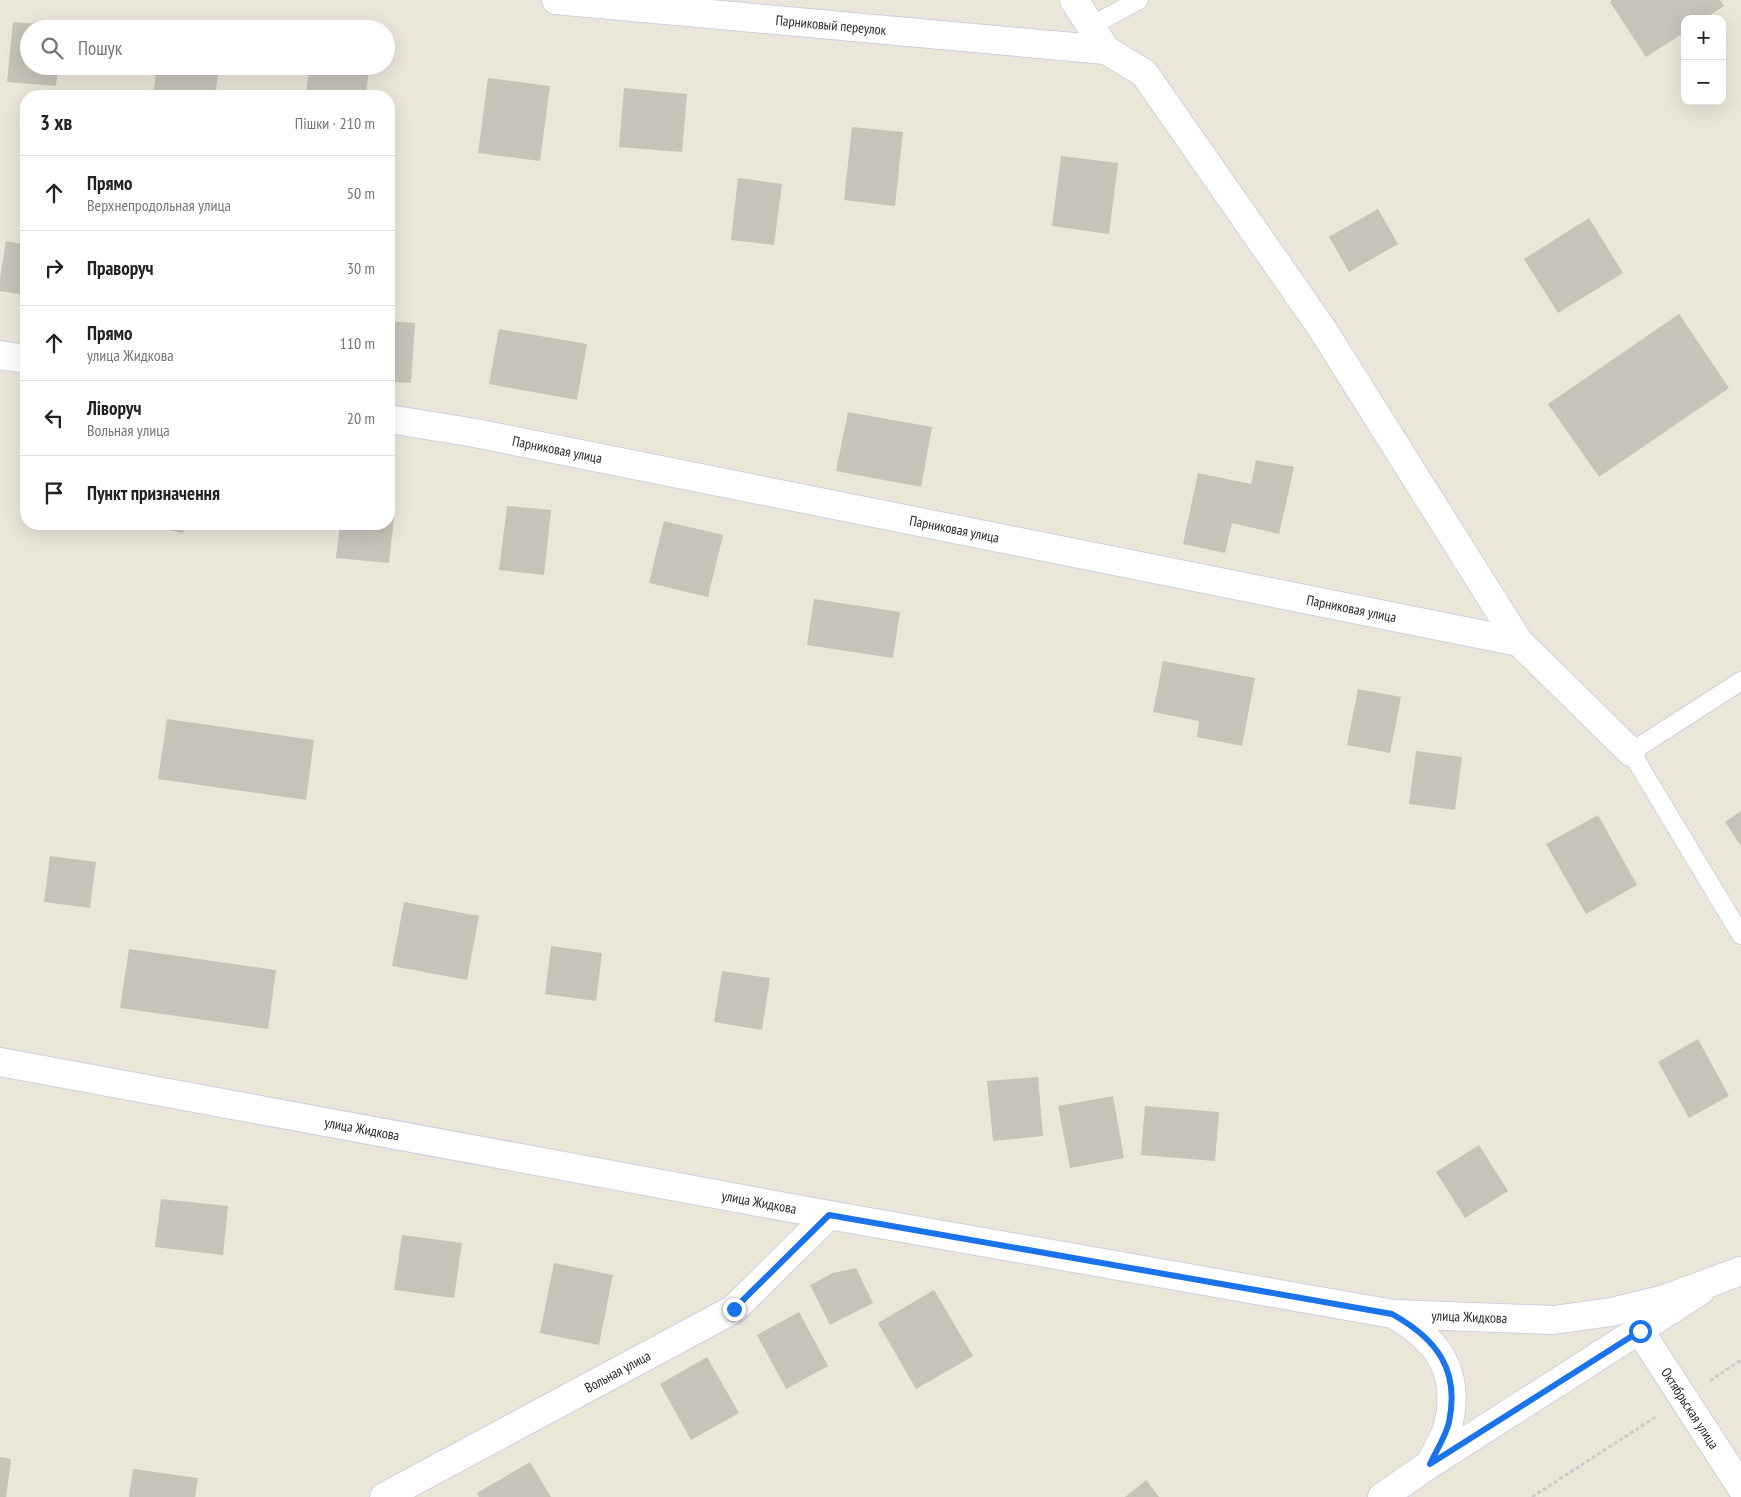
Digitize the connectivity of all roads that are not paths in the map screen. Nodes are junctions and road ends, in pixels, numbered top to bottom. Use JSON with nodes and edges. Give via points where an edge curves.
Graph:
{"nodes":[{"id":1,"x":556,"y":0,"type":"edge"},
{"id":2,"x":1074,"y":0,"type":"edge"},
{"id":3,"x":1139,"y":0,"type":"edge"},
{"id":4,"x":1091,"y":26,"type":"junction"},
{"id":5,"x":1106,"y":50,"type":"junction"},
{"id":6,"x":0,"y":355,"type":"edge"},
{"id":7,"x":20,"y":358,"type":"edge"},
{"id":8,"x":395,"y":420,"type":"edge"},
{"id":9,"x":1519,"y":642,"type":"junction"},
{"id":10,"x":1741,"y":681,"type":"edge"},
{"id":11,"x":1631,"y":752,"type":"junction"},
{"id":12,"x":1741,"y":935,"type":"edge"},
{"id":13,"x":0,"y":1062,"type":"edge"},
{"id":14,"x":829,"y":1215,"type":"junction"},
{"id":15,"x":1741,"y":1271,"type":"edge"},
{"id":16,"x":1715,"y":1281,"type":"junction"},
{"id":17,"x":1392,"y":1314,"type":"junction"},
{"id":18,"x":1640,"y":1331,"type":"junction"},
{"id":19,"x":1430,"y":1464,"type":"junction"},
{"id":20,"x":1741,"y":1487,"type":"edge"},
{"id":21,"x":384,"y":1497,"type":"edge"},
{"id":22,"x":1382,"y":1497,"type":"edge"}],
"edges":[{"from":1,"to":5,"type":"street","name":"Парниковый переулок"},
{"from":2,"to":4,"type":"street"},
{"from":3,"to":4,"type":"lane"},
{"from":4,"to":5,"type":"street"},
{"from":5,"to":9,"type":"street","via":[[1144,73],[1299,295]]},
{"from":6,"to":7,"type":"street"},
{"from":8,"to":9,"type":"street","name":"Парниковая улица","via":[[475,433]]},
{"from":9,"to":11,"type":"street"},
{"from":10,"to":11,"type":"lane"},
{"from":11,"to":12,"type":"lane"},
{"from":13,"to":14,"type":"street","name":"улица Жидкова"},
{"from":14,"to":17,"type":"street","name":"улица Жидкова"},
{"from":14,"to":21,"type":"street","name":"Вольная улица","via":[[734,1309]]},
{"from":15,"to":16,"type":"street"},
{"from":16,"to":17,"type":"street","name":"улица Жидкова","via":[[1664,1299],[1611,1312],[1554,1320]]},
{"from":16,"to":18,"type":"street"},
{"from":17,"to":19,"type":"street","via":[[1426,1336],[1444,1361],[1452,1389],[1449,1423]]},
{"from":18,"to":19,"type":"street"},
{"from":18,"to":20,"type":"street","name":"Октябрьская улица"},
{"from":19,"to":22,"type":"street"}]}
